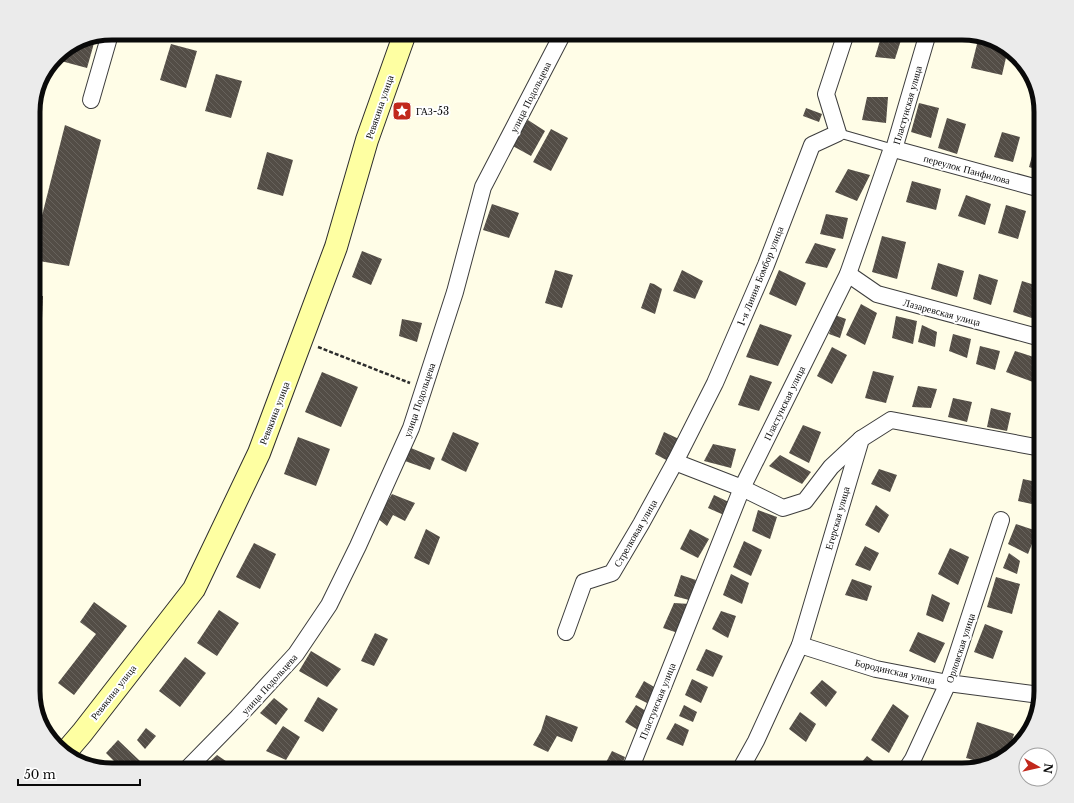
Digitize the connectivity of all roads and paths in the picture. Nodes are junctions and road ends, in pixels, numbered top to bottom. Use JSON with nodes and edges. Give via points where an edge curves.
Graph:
{"nodes":[{"id":1,"x":108,"y":40,"type":"edge"},
{"id":2,"x":403,"y":40,"type":"edge"},
{"id":3,"x":559,"y":40,"type":"edge"},
{"id":4,"x":844,"y":40,"type":"edge"},
{"id":5,"x":926,"y":40,"type":"edge"},
{"id":6,"x":91,"y":100,"type":"dead end"},
{"id":7,"x":838,"y":133,"type":"junction"},
{"id":8,"x":894,"y":149,"type":"junction"},
{"id":9,"x":1034,"y":187,"type":"edge"},
{"id":10,"x":848,"y":274,"type":"junction"},
{"id":11,"x":1034,"y":336,"type":"edge"},
{"id":12,"x":315,"y":346,"type":"dead end"},
{"id":13,"x":424,"y":388,"type":"junction"},
{"id":14,"x":861,"y":439,"type":"junction"},
{"id":15,"x":1034,"y":447,"type":"edge"},
{"id":16,"x":675,"y":462,"type":"junction"},
{"id":17,"x":742,"y":488,"type":"junction"},
{"id":18,"x":1001,"y":520,"type":"dead end"},
{"id":19,"x":566,"y":632,"type":"dead end"},
{"id":20,"x":800,"y":645,"type":"junction"},
{"id":21,"x":948,"y":683,"type":"junction"},
{"id":22,"x":1034,"y":694,"type":"edge"},
{"id":23,"x":69,"y":748,"type":"edge"},
{"id":24,"x":193,"y":763,"type":"edge"},
{"id":25,"x":633,"y":763,"type":"edge"},
{"id":26,"x":744,"y":763,"type":"edge"},
{"id":27,"x":910,"y":763,"type":"edge"}],
"edges":[{"from":1,"to":6,"type":"street"},
{"from":2,"to":23,"type":"main road","name":"Ревякина улица","via":[[368,140],[336,247],[259,454],[194,589]]},
{"from":3,"to":13,"type":"street","name":"улица Подольцева","via":[[483,187],[455,292]]},
{"from":4,"to":7,"type":"street","via":[[826,94]]},
{"from":5,"to":8,"type":"street","name":"Пластунская улица"},
{"from":7,"to":8,"type":"lane"},
{"from":7,"to":16,"type":"street","name":"1-я Линия Бомбор улица","via":[[812,145],[763,272],[715,383]]},
{"from":8,"to":9,"type":"street","name":"переулок Панфилова"},
{"from":8,"to":10,"type":"street","name":"Пластунская улица","via":[[891,151]]},
{"from":10,"to":11,"type":"street","name":"Лазаревская улица","via":[[877,294]]},
{"from":10,"to":17,"type":"street","name":"Пластунская улица"},
{"from":12,"to":13,"type":"path"},
{"from":13,"to":24,"type":"street","name":"улица Подольцева","via":[[411,428],[329,605],[296,654]]},
{"from":14,"to":15,"type":"street","via":[[891,420]]},
{"from":14,"to":17,"type":"street","via":[[831,467],[805,501],[782,508]]},
{"from":14,"to":20,"type":"street","name":"Егерская улица"},
{"from":16,"to":17,"type":"street"},
{"from":16,"to":19,"type":"street","name":"Стрелковая улица","via":[[612,573],[584,582]]},
{"from":17,"to":25,"type":"street","name":"Пластунская улица"},
{"from":18,"to":21,"type":"street","name":"Орловская улица"},
{"from":20,"to":21,"type":"street","name":"Бородинская улица","via":[[876,669]]},
{"from":20,"to":26,"type":"street","name":"Егерская улица"},
{"from":21,"to":22,"type":"street","name":"Бородинская улица"},
{"from":21,"to":27,"type":"street","name":"Орловская улица"}]}
